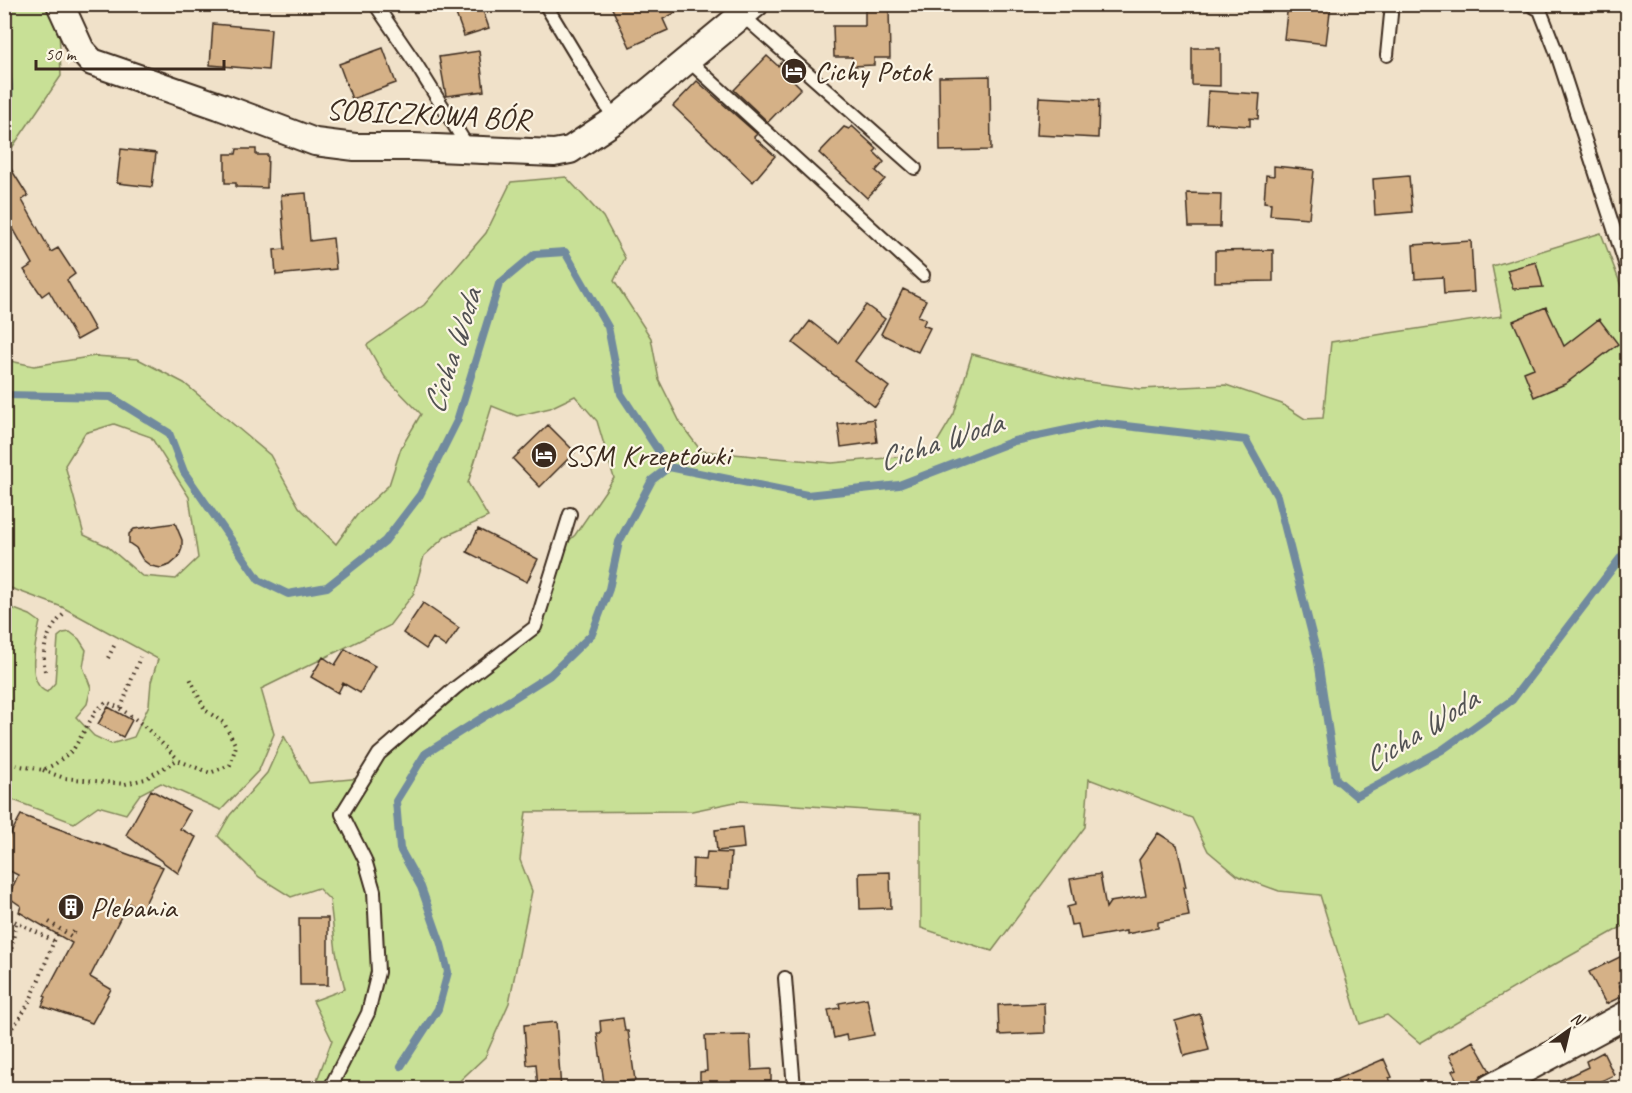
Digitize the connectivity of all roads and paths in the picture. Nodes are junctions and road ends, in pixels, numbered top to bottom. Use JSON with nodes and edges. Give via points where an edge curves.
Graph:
{"nodes":[{"id":1,"x":60,"y":4,"type":"edge"},
{"id":2,"x":375,"y":4,"type":"edge"},
{"id":3,"x":545,"y":4,"type":"edge"},
{"id":4,"x":1392,"y":4,"type":"edge"},
{"id":5,"x":1529,"y":4,"type":"edge"},
{"id":6,"x":749,"y":10,"type":"edge"},
{"id":7,"x":1387,"y":55,"type":"dead end"},
{"id":8,"x":688,"y":60,"type":"junction"},
{"id":9,"x":615,"y":120,"type":"junction"},
{"id":10,"x":469,"y":149,"type":"junction"},
{"id":11,"x":915,"y":168,"type":"dead end"},
{"id":12,"x":1628,"y":272,"type":"edge"},
{"id":13,"x":923,"y":275,"type":"dead end"},
{"id":14,"x":570,"y":514,"type":"dead end"},
{"id":15,"x":63,"y":615,"type":"dead end"},
{"id":16,"x":115,"y":644,"type":"dead end"},
{"id":17,"x":140,"y":657,"type":"dead end"},
{"id":18,"x":108,"y":658,"type":"dead end"},
{"id":19,"x":45,"y":671,"type":"dead end"},
{"id":20,"x":189,"y":676,"type":"dead end"},
{"id":21,"x":121,"y":708,"type":"junction"},
{"id":22,"x":180,"y":761,"type":"junction"},
{"id":23,"x":4,"y":764,"type":"edge"},
{"id":24,"x":43,"y":770,"type":"junction"},
{"id":25,"x":4,"y":831,"type":"edge"},
{"id":26,"x":11,"y":834,"type":"dead end"},
{"id":27,"x":4,"y":916,"type":"edge"},
{"id":28,"x":49,"y":922,"type":"dead end"},
{"id":29,"x":16,"y":923,"type":"junction"},
{"id":30,"x":59,"y":930,"type":"junction"},
{"id":31,"x":74,"y":931,"type":"dead end"},
{"id":32,"x":54,"y":941,"type":"junction"},
{"id":33,"x":785,"y":978,"type":"dead end"},
{"id":34,"x":4,"y":990,"type":"edge"},
{"id":35,"x":1628,"y":1014,"type":"edge"},
{"id":36,"x":4,"y":1036,"type":"edge"},
{"id":37,"x":15,"y":1082,"type":"dead end"},
{"id":38,"x":21,"y":1089,"type":"edge"},
{"id":39,"x":330,"y":1089,"type":"edge"},
{"id":40,"x":794,"y":1089,"type":"edge"},
{"id":41,"x":1490,"y":1089,"type":"edge"}],
"edges":[{"from":1,"to":10,"type":"street","name":"SOBICZKOWA BÓR","via":[[81,50],[92,62],[315,142],[355,147]]},
{"from":2,"to":10,"type":"lane"},
{"from":3,"to":9,"type":"lane"},
{"from":4,"to":7,"type":"lane"},
{"from":5,"to":12,"type":"lane","via":[[1540,10],[1556,51]]},
{"from":6,"to":8,"type":"street","name":"SOBICZKOWA BÓR"},
{"from":6,"to":11,"type":"lane"},
{"from":8,"to":9,"type":"street","name":"SOBICZKOWA BÓR"},
{"from":8,"to":13,"type":"lane"},
{"from":9,"to":10,"type":"street","name":"SOBICZKOWA BÓR","via":[[570,150],[554,153]]},
{"from":14,"to":39,"type":"lane","via":[[535,627],[455,688],[379,754],[342,814],[374,891],[378,972],[368,1013]]},
{"from":15,"to":19,"type":"path","via":[[45,641]]},
{"from":16,"to":18,"type":"path"},
{"from":17,"to":21,"type":"path"},
{"from":20,"to":22,"type":"path","via":[[205,710],[224,723],[236,746],[230,765],[210,773]]},
{"from":21,"to":22,"type":"path"},
{"from":21,"to":24,"type":"path","via":[[106,702],[96,711],[73,750]]},
{"from":22,"to":24,"type":"path","via":[[145,779],[125,784],[64,778]]},
{"from":23,"to":24,"type":"path"},
{"from":25,"to":26,"type":"path"},
{"from":27,"to":29,"type":"path"},
{"from":28,"to":30,"type":"path"},
{"from":29,"to":32,"type":"path"},
{"from":29,"to":34,"type":"path"},
{"from":30,"to":31,"type":"path","via":[[71,936]]},
{"from":30,"to":32,"type":"path"},
{"from":32,"to":36,"type":"path","via":[[30,1000]]},
{"from":33,"to":40,"type":"lane"},
{"from":35,"to":41,"type":"street"},
{"from":37,"to":38,"type":"path"}]}
